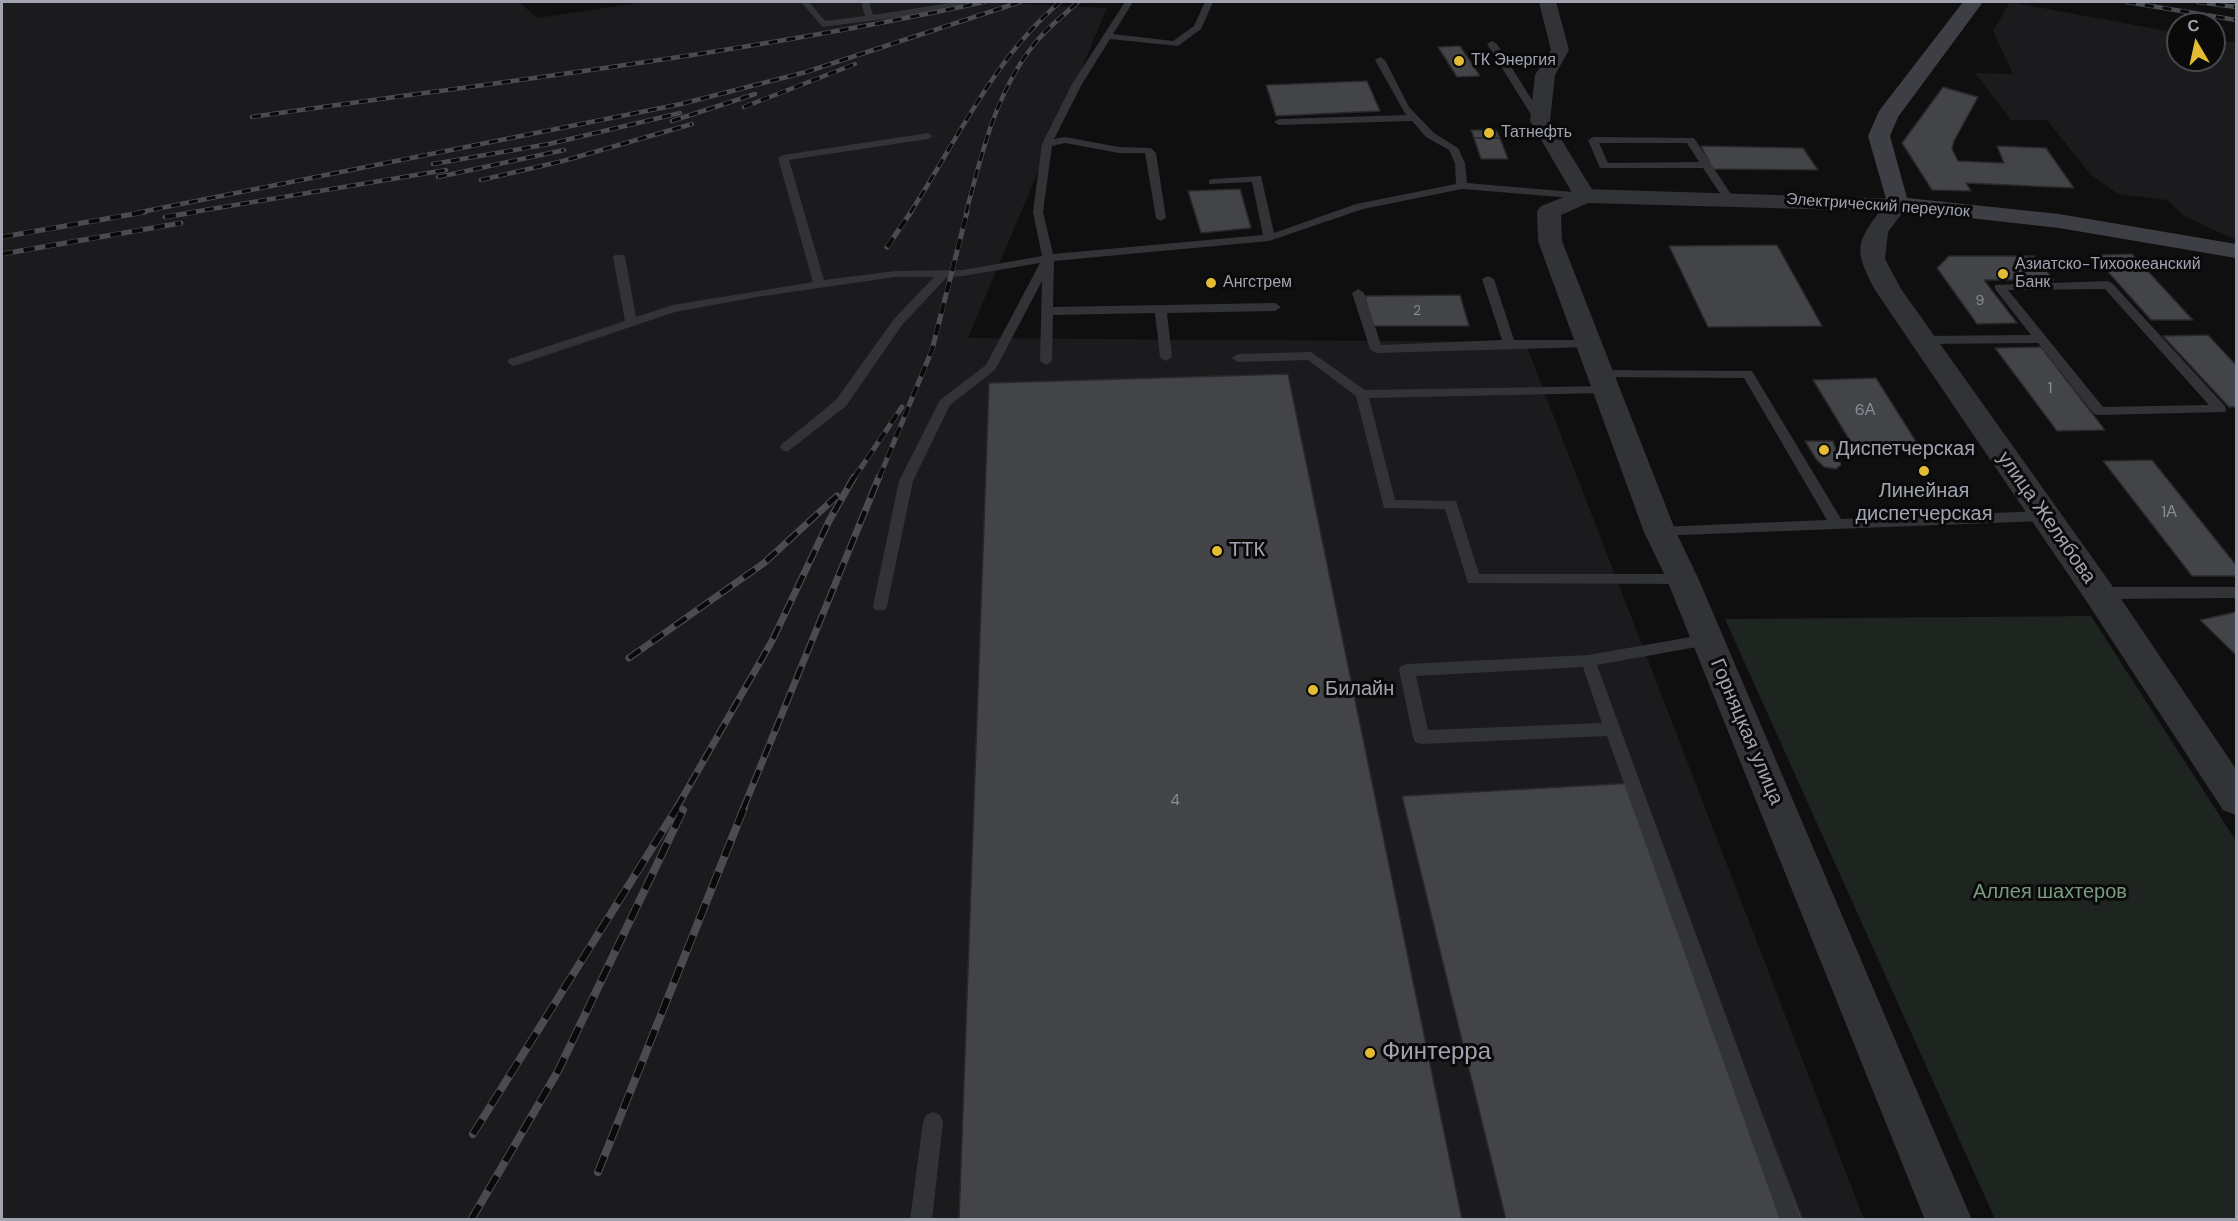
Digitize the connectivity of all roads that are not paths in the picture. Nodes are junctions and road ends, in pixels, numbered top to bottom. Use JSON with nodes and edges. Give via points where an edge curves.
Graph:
{"nodes":[{"id":1,"x":805,"y":2,"type":"edge"},
{"id":2,"x":865,"y":2,"type":"edge"},
{"id":3,"x":964,"y":2,"type":"edge"},
{"id":4,"x":1129,"y":2,"type":"edge"},
{"id":5,"x":1209,"y":2,"type":"edge"},
{"id":6,"x":1547,"y":2,"type":"edge"},
{"id":7,"x":1973,"y":2,"type":"edge"},
{"id":8,"x":936,"y":5,"type":"edge"},
{"id":9,"x":870,"y":18,"type":"junction"},
{"id":10,"x":1107,"y":36,"type":"junction"},
{"id":11,"x":1492,"y":44,"type":"dead end"},
{"id":12,"x":1380,"y":60,"type":"dead end"},
{"id":13,"x":1414,"y":118,"type":"junction"},
{"id":14,"x":1279,"y":122,"type":"dead end"},
{"id":15,"x":1540,"y":122,"type":"junction"},
{"id":16,"x":928,"y":136,"type":"dead end"},
{"id":17,"x":1047,"y":144,"type":"junction"},
{"id":18,"x":1707,"y":165,"type":"junction"},
{"id":19,"x":1213,"y":182,"type":"dead end"},
{"id":20,"x":1462,"y":186,"type":"junction"},
{"id":21,"x":1584,"y":196,"type":"junction"},
{"id":22,"x":1729,"y":199,"type":"junction"},
{"id":23,"x":1897,"y":204,"type":"junction"},
{"id":24,"x":1161,"y":218,"type":"dead end"},
{"id":25,"x":1269,"y":238,"type":"junction"},
{"id":26,"x":1550,"y":241,"type":"joint"},
{"id":27,"x":2236,"y":251,"type":"edge"},
{"id":28,"x":619,"y":257,"type":"dead end"},
{"id":29,"x":1048,"y":258,"type":"junction"},
{"id":30,"x":943,"y":274,"type":"junction"},
{"id":31,"x":1488,"y":279,"type":"dead end"},
{"id":32,"x":819,"y":283,"type":"junction"},
{"id":33,"x":1358,"y":293,"type":"dead end"},
{"id":34,"x":1275,"y":307,"type":"dead end"},
{"id":35,"x":1161,"y":309,"type":"junction"},
{"id":36,"x":1047,"y":311,"type":"junction"},
{"id":37,"x":631,"y":322,"type":"junction"},
{"id":38,"x":2041,"y":339,"type":"junction"},
{"id":39,"x":1922,"y":340,"type":"junction"},
{"id":40,"x":1509,"y":344,"type":"junction"},
{"id":41,"x":1587,"y":344,"type":"junction"},
{"id":42,"x":1166,"y":357,"type":"dead end"},
{"id":43,"x":1238,"y":358,"type":"dead end"},
{"id":44,"x":1046,"y":360,"type":"dead end"},
{"id":45,"x":513,"y":362,"type":"dead end"},
{"id":46,"x":1601,"y":382,"type":"junction"},
{"id":47,"x":1362,"y":394,"type":"junction"},
{"id":48,"x":787,"y":447,"type":"dead end"},
{"id":49,"x":2043,"y":516,"type":"junction"},
{"id":50,"x":1837,"y":525,"type":"junction"},
{"id":51,"x":1660,"y":532,"type":"junction"},
{"id":52,"x":1683,"y":580,"type":"junction"},
{"id":53,"x":2099,"y":593,"type":"junction"},
{"id":54,"x":2236,"y":593,"type":"edge"},
{"id":55,"x":880,"y":606,"type":"dead end"},
{"id":56,"x":1708,"y":640,"type":"junction"},
{"id":57,"x":1588,"y":661,"type":"junction"},
{"id":58,"x":1612,"y":729,"type":"junction"},
{"id":59,"x":2236,"y":799,"type":"edge"},
{"id":60,"x":933,"y":1122,"type":"dead end"},
{"id":61,"x":921,"y":1220,"type":"edge"},
{"id":62,"x":1791,"y":1220,"type":"edge"},
{"id":63,"x":1949,"y":1220,"type":"edge"}],
"edges":[{"from":1,"to":9,"type":"lane","via":[[823,24]]},
{"from":2,"to":9,"type":"lane"},
{"from":3,"to":8,"type":"lane"},
{"from":4,"to":10,"type":"lane"},
{"from":5,"to":10,"type":"lane","via":[[1198,27],[1176,44]]},
{"from":6,"to":15,"type":"street","via":[[1560,50],[1545,75]]},
{"from":7,"to":23,"type":"main road","via":[[1887,116],[1879,136]]},
{"from":8,"to":9,"type":"lane"},
{"from":10,"to":17,"type":"lane"},
{"from":11,"to":15,"type":"lane"},
{"from":12,"to":13,"type":"lane","via":[[1404,108]]},
{"from":13,"to":14,"type":"lane"},
{"from":13,"to":20,"type":"lane","via":[[1430,135],[1453,148],[1460,163]]},
{"from":15,"to":21,"type":"street"},
{"from":16,"to":32,"type":"lane","via":[[783,158]]},
{"from":17,"to":24,"type":"lane","via":[[1065,140],[1119,150],[1147,150],[1151,153]]},
{"from":17,"to":29,"type":"lane","via":[[1038,212]]},
{"from":18,"to":18,"type":"lane","via":[[1690,140],[1593,140],[1604,166]]},
{"from":18,"to":22,"type":"lane"},
{"from":19,"to":25,"type":"lane","via":[[1257,178]]},
{"from":20,"to":21,"type":"lane"},
{"from":20,"to":25,"type":"lane","via":[[1360,207]]},
{"from":21,"to":22,"type":"street","name":"Электрический переулок"},
{"from":21,"to":26,"type":"street","name":"Электрический переулок","via":[[1549,211]]},
{"from":22,"to":23,"type":"street","name":"Электрический переулок"},
{"from":23,"to":27,"type":"main road","name":"Электрический переулок","via":[[2060,221]]},
{"from":23,"to":39,"type":"street","name":"улица Желябова","via":[[1876,232],[1872,260]]},
{"from":25,"to":29,"type":"lane"},
{"from":26,"to":41,"type":"street","name":"Горняцкая улица"},
{"from":28,"to":37,"type":"lane"},
{"from":29,"to":30,"type":"lane"},
{"from":29,"to":36,"type":"lane"},
{"from":29,"to":55,"type":"lane","via":[[990,367],[945,402],[906,481]]},
{"from":30,"to":32,"type":"lane","via":[[895,274]]},
{"from":30,"to":48,"type":"lane","via":[[898,322],[841,403]]},
{"from":31,"to":40,"type":"lane"},
{"from":32,"to":37,"type":"lane","via":[[673,309]]},
{"from":33,"to":40,"type":"lane","via":[[1376,349]]},
{"from":34,"to":35,"type":"lane"},
{"from":35,"to":36,"type":"lane"},
{"from":35,"to":42,"type":"lane"},
{"from":36,"to":44,"type":"lane"},
{"from":37,"to":45,"type":"lane"},
{"from":38,"to":38,"type":"lane","via":[[1999,287],[2108,285],[2220,409],[2099,411]]},
{"from":38,"to":39,"type":"lane"},
{"from":39,"to":49,"type":"street","name":"улица Желябова"},
{"from":40,"to":41,"type":"lane"},
{"from":41,"to":46,"type":"street","name":"Горняцкая улица"},
{"from":43,"to":47,"type":"lane","via":[[1311,356]]},
{"from":46,"to":47,"type":"lane"},
{"from":46,"to":50,"type":"lane","via":[[1748,374]]},
{"from":46,"to":51,"type":"street","name":"Горняцкая улица"},
{"from":47,"to":52,"type":"lane","via":[[1389,505],[1451,504],[1473,579]]},
{"from":49,"to":50,"type":"lane"},
{"from":49,"to":53,"type":"street","name":"улица Желябова"},
{"from":50,"to":51,"type":"lane"},
{"from":51,"to":52,"type":"street","name":"Горняцкая улица"},
{"from":52,"to":56,"type":"street","name":"Горняцкая улица"},
{"from":53,"to":54,"type":"lane"},
{"from":53,"to":59,"type":"street","name":"улица Желябова"},
{"from":56,"to":57,"type":"lane"},
{"from":56,"to":63,"type":"street","name":"Горняцкая улица"},
{"from":57,"to":58,"type":"lane"},
{"from":57,"to":58,"type":"lane","via":[[1407,669],[1421,737]]},
{"from":58,"to":62,"type":"lane"},
{"from":60,"to":61,"type":"lane"}]}
